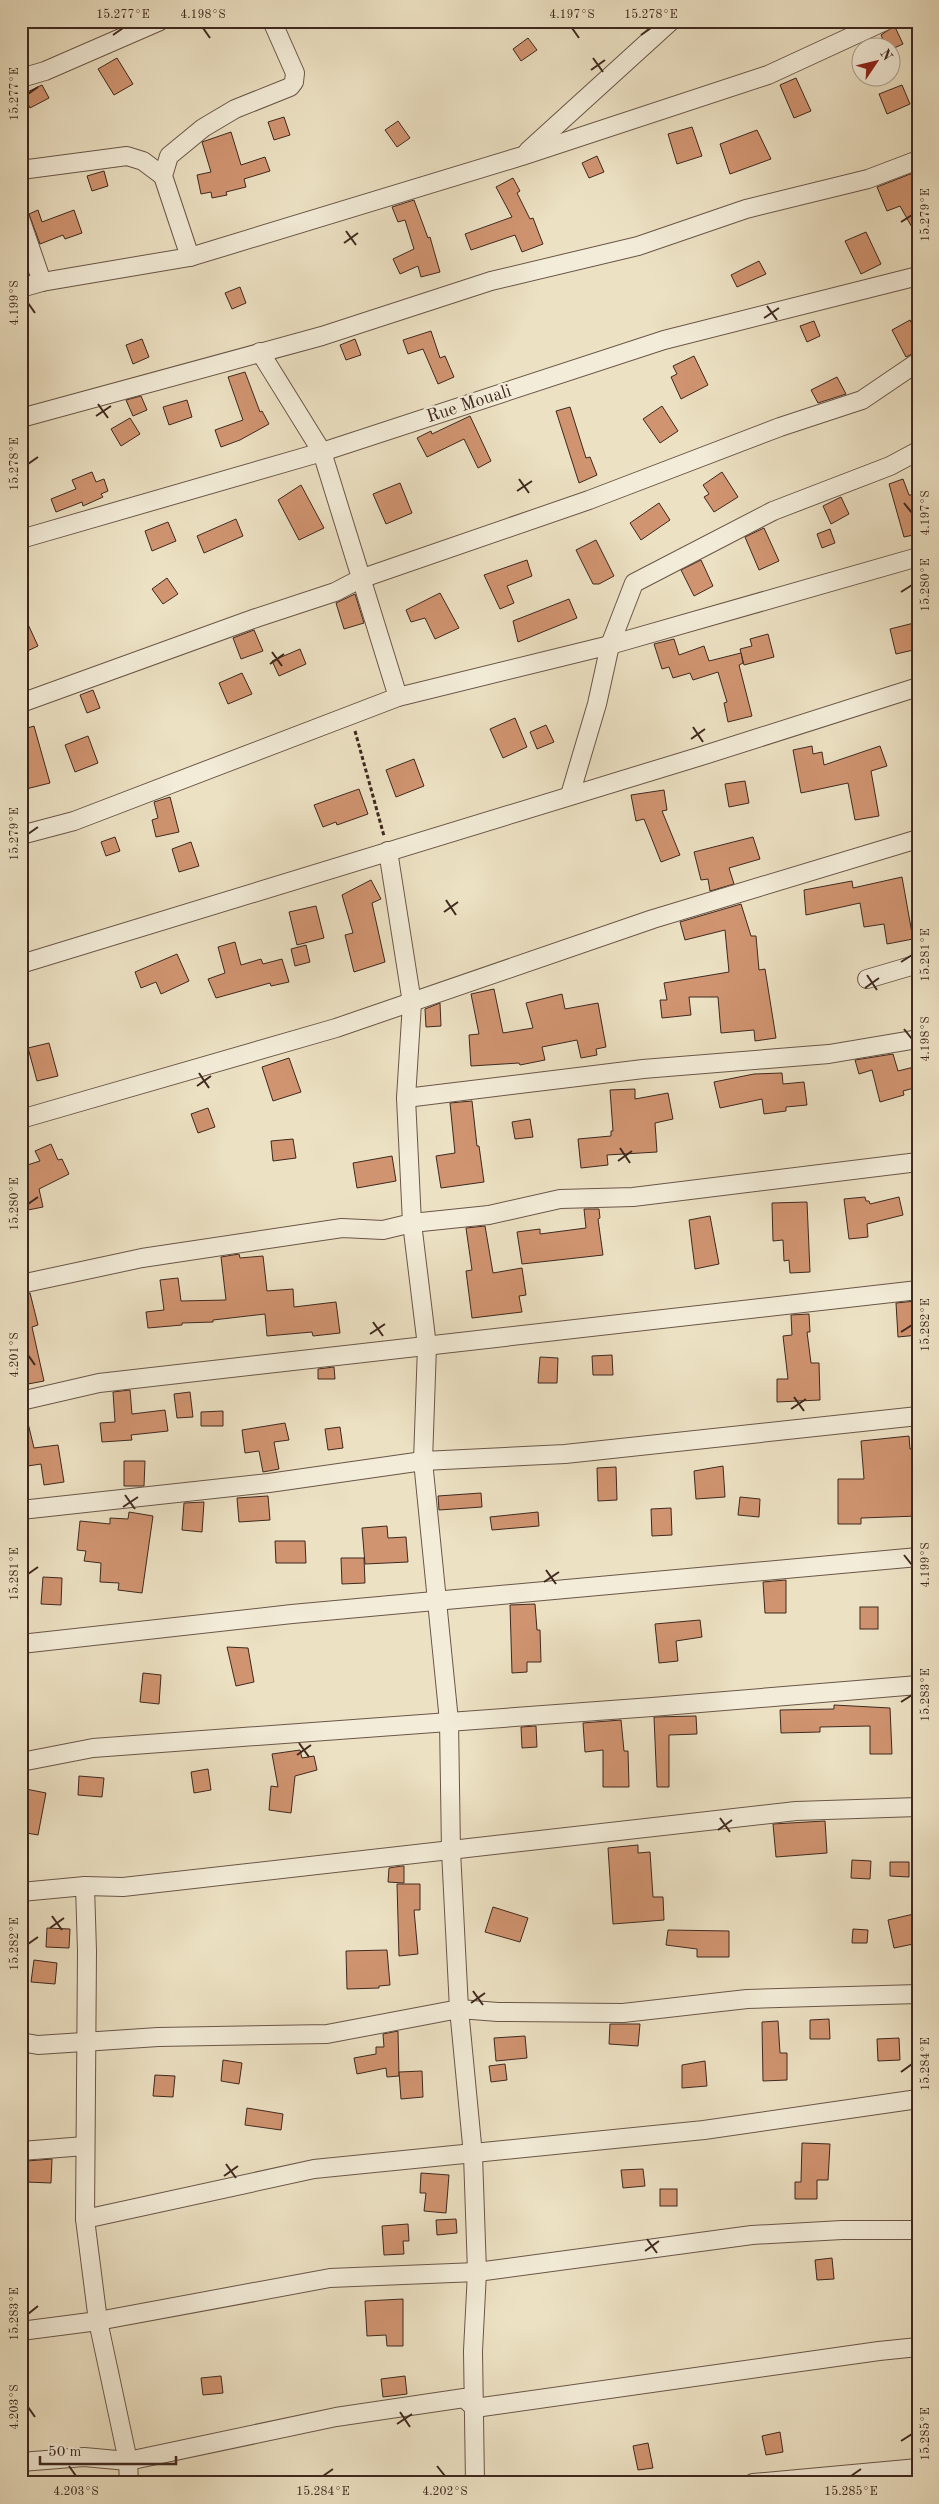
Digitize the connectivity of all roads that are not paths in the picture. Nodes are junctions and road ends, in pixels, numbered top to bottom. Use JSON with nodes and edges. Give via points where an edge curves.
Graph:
{"nodes":[{"id":1,"x":160,"y":21,"type":"edge"},
{"id":2,"x":272,"y":21,"type":"edge"},
{"id":3,"x":671,"y":21,"type":"edge"},
{"id":4,"x":885,"y":21,"type":"edge"},
{"id":5,"x":21,"y":78,"type":"edge"},
{"id":6,"x":522,"y":156,"type":"junction"},
{"id":7,"x":918,"y":160,"type":"edge"},
{"id":8,"x":21,"y":170,"type":"edge"},
{"id":9,"x":163,"y":176,"type":"junction"},
{"id":10,"x":21,"y":221,"type":"edge"},
{"id":11,"x":190,"y":257,"type":"junction"},
{"id":12,"x":918,"y":276,"type":"edge"},
{"id":13,"x":42,"y":282,"type":"junction"},
{"id":14,"x":21,"y":288,"type":"edge"},
{"id":15,"x":260,"y":352,"type":"junction"},
{"id":16,"x":918,"y":362,"type":"edge"},
{"id":17,"x":21,"y":418,"type":"edge"},
{"id":18,"x":918,"y":451,"type":"edge"},
{"id":19,"x":322,"y":452,"type":"junction"},
{"id":20,"x":21,"y":539,"type":"edge"},
{"id":21,"x":918,"y":557,"type":"edge"},
{"id":22,"x":360,"y":579,"type":"junction"},
{"id":23,"x":610,"y":645,"type":"junction"},
{"id":24,"x":918,"y":687,"type":"edge"},
{"id":25,"x":398,"y":697,"type":"junction"},
{"id":26,"x":21,"y":703,"type":"edge"},
{"id":27,"x":570,"y":795,"type":"junction"},
{"id":28,"x":21,"y":836,"type":"edge"},
{"id":29,"x":918,"y":839,"type":"edge"},
{"id":30,"x":388,"y":851,"type":"junction"},
{"id":31,"x":21,"y":964,"type":"edge"},
{"id":32,"x":918,"y":964,"type":"edge"},
{"id":33,"x":867,"y":979,"type":"dead end"},
{"id":34,"x":412,"y":1003,"type":"junction"},
{"id":35,"x":918,"y":1039,"type":"edge"},
{"id":36,"x":406,"y":1098,"type":"junction"},
{"id":37,"x":21,"y":1119,"type":"edge"},
{"id":38,"x":918,"y":1162,"type":"edge"},
{"id":39,"x":412,"y":1223,"type":"junction"},
{"id":40,"x":21,"y":1284,"type":"edge"},
{"id":41,"x":918,"y":1290,"type":"edge"},
{"id":42,"x":427,"y":1346,"type":"junction"},
{"id":43,"x":21,"y":1400,"type":"edge"},
{"id":44,"x":918,"y":1416,"type":"edge"},
{"id":45,"x":423,"y":1461,"type":"junction"},
{"id":46,"x":21,"y":1510,"type":"edge"},
{"id":47,"x":918,"y":1557,"type":"edge"},
{"id":48,"x":436,"y":1601,"type":"junction"},
{"id":49,"x":21,"y":1644,"type":"edge"},
{"id":50,"x":918,"y":1684,"type":"edge"},
{"id":51,"x":450,"y":1721,"type":"junction"},
{"id":52,"x":21,"y":1762,"type":"edge"},
{"id":53,"x":918,"y":1807,"type":"edge"},
{"id":54,"x":451,"y":1851,"type":"junction"},
{"id":55,"x":85,"y":1886,"type":"junction"},
{"id":56,"x":21,"y":1892,"type":"edge"},
{"id":57,"x":918,"y":1994,"type":"edge"},
{"id":58,"x":459,"y":2009,"type":"junction"},
{"id":59,"x":21,"y":2042,"type":"edge"},
{"id":60,"x":86,"y":2043,"type":"junction"},
{"id":61,"x":918,"y":2099,"type":"edge"},
{"id":62,"x":85,"y":2146,"type":"junction"},
{"id":63,"x":21,"y":2151,"type":"edge"},
{"id":64,"x":473,"y":2155,"type":"junction"},
{"id":65,"x":85,"y":2220,"type":"junction"},
{"id":66,"x":918,"y":2230,"type":"edge"},
{"id":67,"x":477,"y":2272,"type":"junction"},
{"id":68,"x":98,"y":2321,"type":"junction"},
{"id":69,"x":21,"y":2331,"type":"edge"},
{"id":70,"x":918,"y":2347,"type":"edge"},
{"id":71,"x":475,"y":2408,"type":"junction"},
{"id":72,"x":21,"y":2462,"type":"edge"},
{"id":73,"x":128,"y":2462,"type":"junction"},
{"id":74,"x":918,"y":2468,"type":"edge"},
{"id":75,"x":129,"y":2483,"type":"edge"},
{"id":76,"x":475,"y":2483,"type":"edge"},
{"id":77,"x":753,"y":2483,"type":"edge"}],
"edges":[{"from":1,"to":5,"type":"street","via":[[45,71]]},
{"from":2,"to":9,"type":"street","via":[[294,73],[294,82],[290,87],[235,109],[203,128],[169,156]]},
{"from":3,"to":6,"type":"street"},
{"from":4,"to":6,"type":"street","via":[[768,76]]},
{"from":6,"to":11,"type":"street"},
{"from":7,"to":15,"type":"street","via":[[868,180],[746,209],[638,246],[491,281],[322,336]]},
{"from":8,"to":9,"type":"street","via":[[127,156],[143,161]]},
{"from":9,"to":11,"type":"street"},
{"from":10,"to":13,"type":"street"},
{"from":11,"to":13,"type":"street"},
{"from":12,"to":19,"type":"street","name":"Rue Mouali","via":[[664,340]]},
{"from":13,"to":14,"type":"street"},
{"from":15,"to":17,"type":"street"},
{"from":15,"to":19,"type":"street"},
{"from":16,"to":22,"type":"street","via":[[862,400],[780,427],[589,500]]},
{"from":18,"to":23,"type":"street","via":[[890,466],[773,510],[634,583]]},
{"from":19,"to":20,"type":"street","name":"Rue Mouali"},
{"from":19,"to":22,"type":"street"},
{"from":21,"to":23,"type":"street"},
{"from":22,"to":25,"type":"street"},
{"from":22,"to":26,"type":"street","via":[[335,592]]},
{"from":23,"to":25,"type":"street"},
{"from":23,"to":27,"type":"street","via":[[597,704]]},
{"from":24,"to":27,"type":"street"},
{"from":25,"to":28,"type":"street","via":[[74,820]]},
{"from":27,"to":30,"type":"street"},
{"from":29,"to":34,"type":"street","via":[[653,919]]},
{"from":30,"to":31,"type":"street"},
{"from":30,"to":34,"type":"street"},
{"from":32,"to":33,"type":"street"},
{"from":34,"to":36,"type":"street"},
{"from":34,"to":37,"type":"street"},
{"from":35,"to":36,"type":"street","via":[[829,1054],[643,1069]]},
{"from":36,"to":39,"type":"street"},
{"from":38,"to":39,"type":"street","via":[[632,1197],[560,1199],[489,1215]]},
{"from":39,"to":40,"type":"street","via":[[383,1230],[342,1228],[142,1258]]},
{"from":39,"to":42,"type":"street"},
{"from":41,"to":42,"type":"street"},
{"from":42,"to":43,"type":"street","via":[[99,1383]]},
{"from":42,"to":45,"type":"street"},
{"from":44,"to":45,"type":"street","via":[[565,1454]]},
{"from":45,"to":46,"type":"street","via":[[269,1483]]},
{"from":45,"to":48,"type":"street"},
{"from":47,"to":48,"type":"street"},
{"from":48,"to":49,"type":"street"},
{"from":48,"to":51,"type":"street"},
{"from":50,"to":51,"type":"street"},
{"from":51,"to":52,"type":"street","via":[[93,1748]]},
{"from":51,"to":54,"type":"street"},
{"from":53,"to":54,"type":"street","via":[[796,1811]]},
{"from":54,"to":55,"type":"street","via":[[123,1887]]},
{"from":54,"to":58,"type":"street"},
{"from":55,"to":56,"type":"street"},
{"from":55,"to":60,"type":"street"},
{"from":57,"to":58,"type":"street","via":[[747,1999],[622,2013]]},
{"from":58,"to":60,"type":"street","via":[[327,2034],[158,2037]]},
{"from":58,"to":64,"type":"street"},
{"from":59,"to":60,"type":"street","via":[[38,2045]]},
{"from":60,"to":62,"type":"street"},
{"from":61,"to":64,"type":"street","via":[[704,2130]]},
{"from":62,"to":63,"type":"street"},
{"from":62,"to":65,"type":"street"},
{"from":64,"to":65,"type":"street","via":[[314,2169]]},
{"from":64,"to":67,"type":"street"},
{"from":65,"to":68,"type":"street"},
{"from":66,"to":67,"type":"street","via":[[842,2230],[752,2236]]},
{"from":67,"to":68,"type":"street","via":[[330,2278]]},
{"from":67,"to":71,"type":"street","via":[[473,2351]]},
{"from":68,"to":69,"type":"street"},
{"from":68,"to":73,"type":"street"},
{"from":70,"to":71,"type":"street"},
{"from":71,"to":73,"type":"street","via":[[464,2398],[336,2417]]},
{"from":71,"to":76,"type":"street"},
{"from":72,"to":73,"type":"street","via":[[84,2457]]},
{"from":73,"to":75,"type":"street"},
{"from":74,"to":77,"type":"street"}]}
